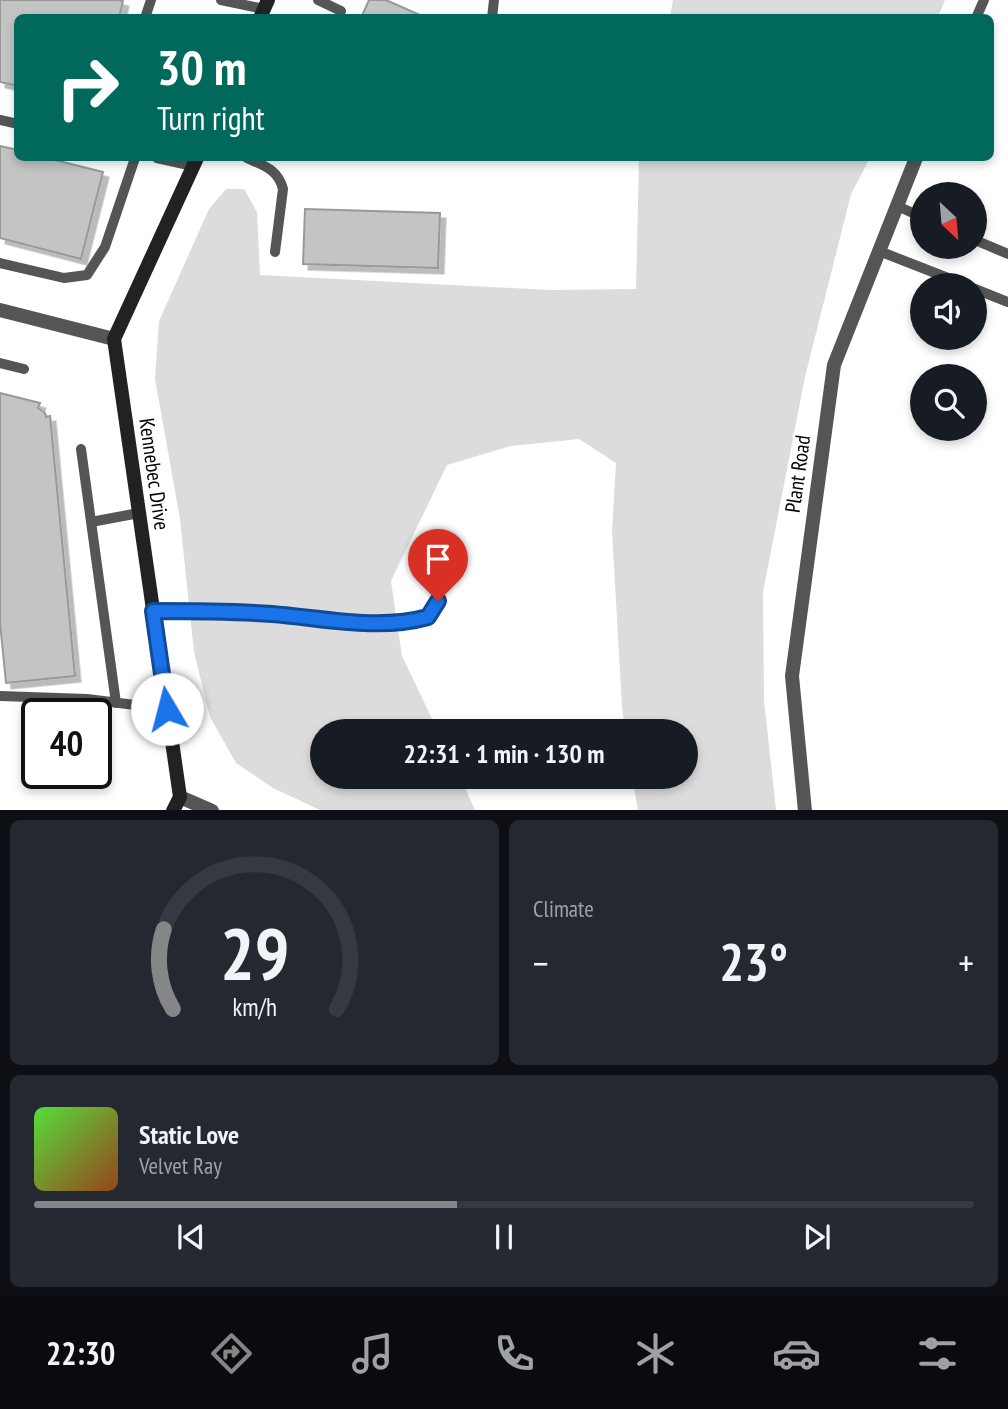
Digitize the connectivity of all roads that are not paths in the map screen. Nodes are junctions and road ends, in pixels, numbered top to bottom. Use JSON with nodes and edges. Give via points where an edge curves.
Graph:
{"nodes":[{"id":1,"x":221,"y":0,"type":"edge"},
{"id":2,"x":318,"y":0,"type":"edge"},
{"id":3,"x":264,"y":9,"type":"edge"},
{"id":4,"x":342,"y":9,"type":"edge"},
{"id":5,"x":134,"y":161,"type":"edge"},
{"id":6,"x":253,"y":161,"type":"edge"},
{"id":7,"x":915,"y":161,"type":"edge"},
{"id":8,"x":195,"y":162,"type":"edge"},
{"id":9,"x":897,"y":206,"type":"junction"},
{"id":10,"x":910,"y":212,"type":"edge"},
{"id":11,"x":987,"y":245,"type":"edge"},
{"id":12,"x":879,"y":251,"type":"junction"},
{"id":13,"x":275,"y":252,"type":"dead end"},
{"id":14,"x":1008,"y":254,"type":"edge"},
{"id":15,"x":0,"y":263,"type":"edge"},
{"id":16,"x":935,"y":273,"type":"edge"},
{"id":17,"x":987,"y":294,"type":"edge"},
{"id":18,"x":1008,"y":302,"type":"edge"},
{"id":19,"x":0,"y":310,"type":"edge"},
{"id":20,"x":114,"y":339,"type":"junction"},
{"id":21,"x":0,"y":363,"type":"edge"},
{"id":22,"x":24,"y":369,"type":"dead end"},
{"id":23,"x":81,"y":449,"type":"dead end"},
{"id":24,"x":139,"y":513,"type":"junction"},
{"id":25,"x":91,"y":522,"type":"junction"},
{"id":26,"x":440,"y":566,"type":"dead end"},
{"id":27,"x":153,"y":611,"type":"junction"},
{"id":28,"x":0,"y":696,"type":"edge"},
{"id":29,"x":116,"y":703,"type":"junction"},
{"id":30,"x":167,"y":709,"type":"junction"},
{"id":31,"x":180,"y":797,"type":"junction"},
{"id":32,"x":173,"y":810,"type":"edge"},
{"id":33,"x":212,"y":810,"type":"edge"},
{"id":34,"x":805,"y":810,"type":"edge"}],
"edges":[{"from":1,"to":3,"type":"lane"},
{"from":2,"to":4,"type":"lane"},
{"from":5,"to":15,"type":"lane","via":[[105,247],[88,275],[64,278]]},
{"from":6,"to":13,"type":"lane","via":[[275,172],[283,189]]},
{"from":7,"to":9,"type":"street","name":"Plant Road"},
{"from":8,"to":20,"type":"street"},
{"from":9,"to":10,"type":"lane"},
{"from":9,"to":12,"type":"street","name":"Plant Road"},
{"from":11,"to":14,"type":"lane"},
{"from":12,"to":16,"type":"lane"},
{"from":12,"to":34,"type":"street","name":"Plant Road","via":[[834,365],[792,676]]},
{"from":17,"to":18,"type":"lane"},
{"from":19,"to":20,"type":"street"},
{"from":20,"to":24,"type":"street","name":"Kennebec Drive"},
{"from":21,"to":22,"type":"lane"},
{"from":23,"to":25,"type":"lane"},
{"from":24,"to":25,"type":"lane"},
{"from":24,"to":27,"type":"street","name":"Kennebec Drive"},
{"from":25,"to":29,"type":"lane"},
{"from":26,"to":27,"type":"lane","via":[[438,601],[428,617],[406,623]]},
{"from":27,"to":30,"type":"street","name":"Kennebec Drive"},
{"from":28,"to":29,"type":"lane"},
{"from":29,"to":30,"type":"lane"},
{"from":30,"to":31,"type":"street","name":"Kennebec Drive"},
{"from":31,"to":32,"type":"street"},
{"from":31,"to":33,"type":"street"}]}
